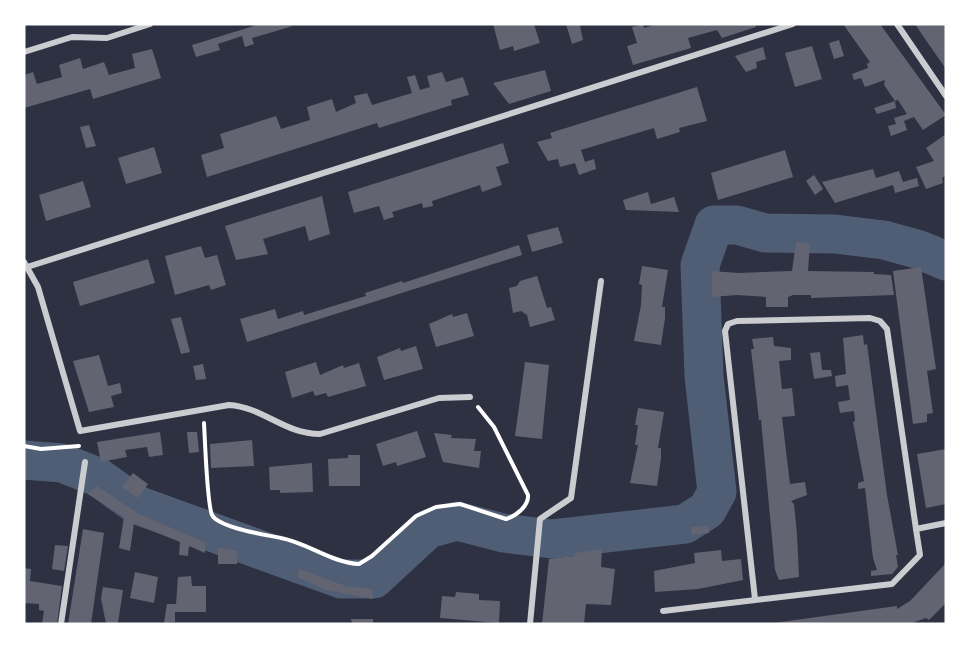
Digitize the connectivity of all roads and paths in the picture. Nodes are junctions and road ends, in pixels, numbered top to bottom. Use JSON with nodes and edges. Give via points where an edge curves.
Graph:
{"nodes":[{"id":1,"x":150,"y":24,"type":"edge"},
{"id":2,"x":794,"y":24,"type":"edge"},
{"id":3,"x":897,"y":24,"type":"edge"},
{"id":4,"x":24,"y":52,"type":"edge"},
{"id":5,"x":946,"y":96,"type":"edge"},
{"id":6,"x":26,"y":266,"type":"edge"},
{"id":7,"x":601,"y":281,"type":"dead end"},
{"id":8,"x":470,"y":397,"type":"joint"},
{"id":9,"x":203,"y":410,"type":"junction"},
{"id":10,"x":24,"y":446,"type":"edge"},
{"id":11,"x":83,"y":446,"type":"dead end"},
{"id":12,"x":85,"y":462,"type":"dead end"},
{"id":13,"x":946,"y":523,"type":"edge"},
{"id":14,"x":916,"y":529,"type":"junction"},
{"id":15,"x":755,"y":599,"type":"junction"},
{"id":16,"x":663,"y":611,"type":"dead end"},
{"id":17,"x":61,"y":624,"type":"edge"},
{"id":18,"x":530,"y":624,"type":"edge"}],
"edges":[{"from":1,"to":4,"type":"street","via":[[107,38],[72,37]]},
{"from":2,"to":6,"type":"street"},
{"from":3,"to":5,"type":"street"},
{"from":6,"to":9,"type":"street","via":[[38,287],[80,430]]},
{"from":7,"to":18,"type":"street","via":[[571,498],[540,519]]},
{"from":8,"to":9,"type":"street","via":[[439,398],[320,434],[286,428],[244,406]]},
{"from":8,"to":9,"type":"path","via":[[494,427],[529,500],[506,519],[460,504],[426,511],[359,564],[299,542],[250,532],[217,520],[211,508]]},
{"from":10,"to":11,"type":"path"},
{"from":12,"to":17,"type":"street"},
{"from":13,"to":14,"type":"street"},
{"from":14,"to":15,"type":"street","via":[[920,555],[892,584]]},
{"from":14,"to":15,"type":"street","via":[[887,329],[880,321],[870,318],[728,324],[724,331]]},
{"from":15,"to":16,"type":"street"}]}
